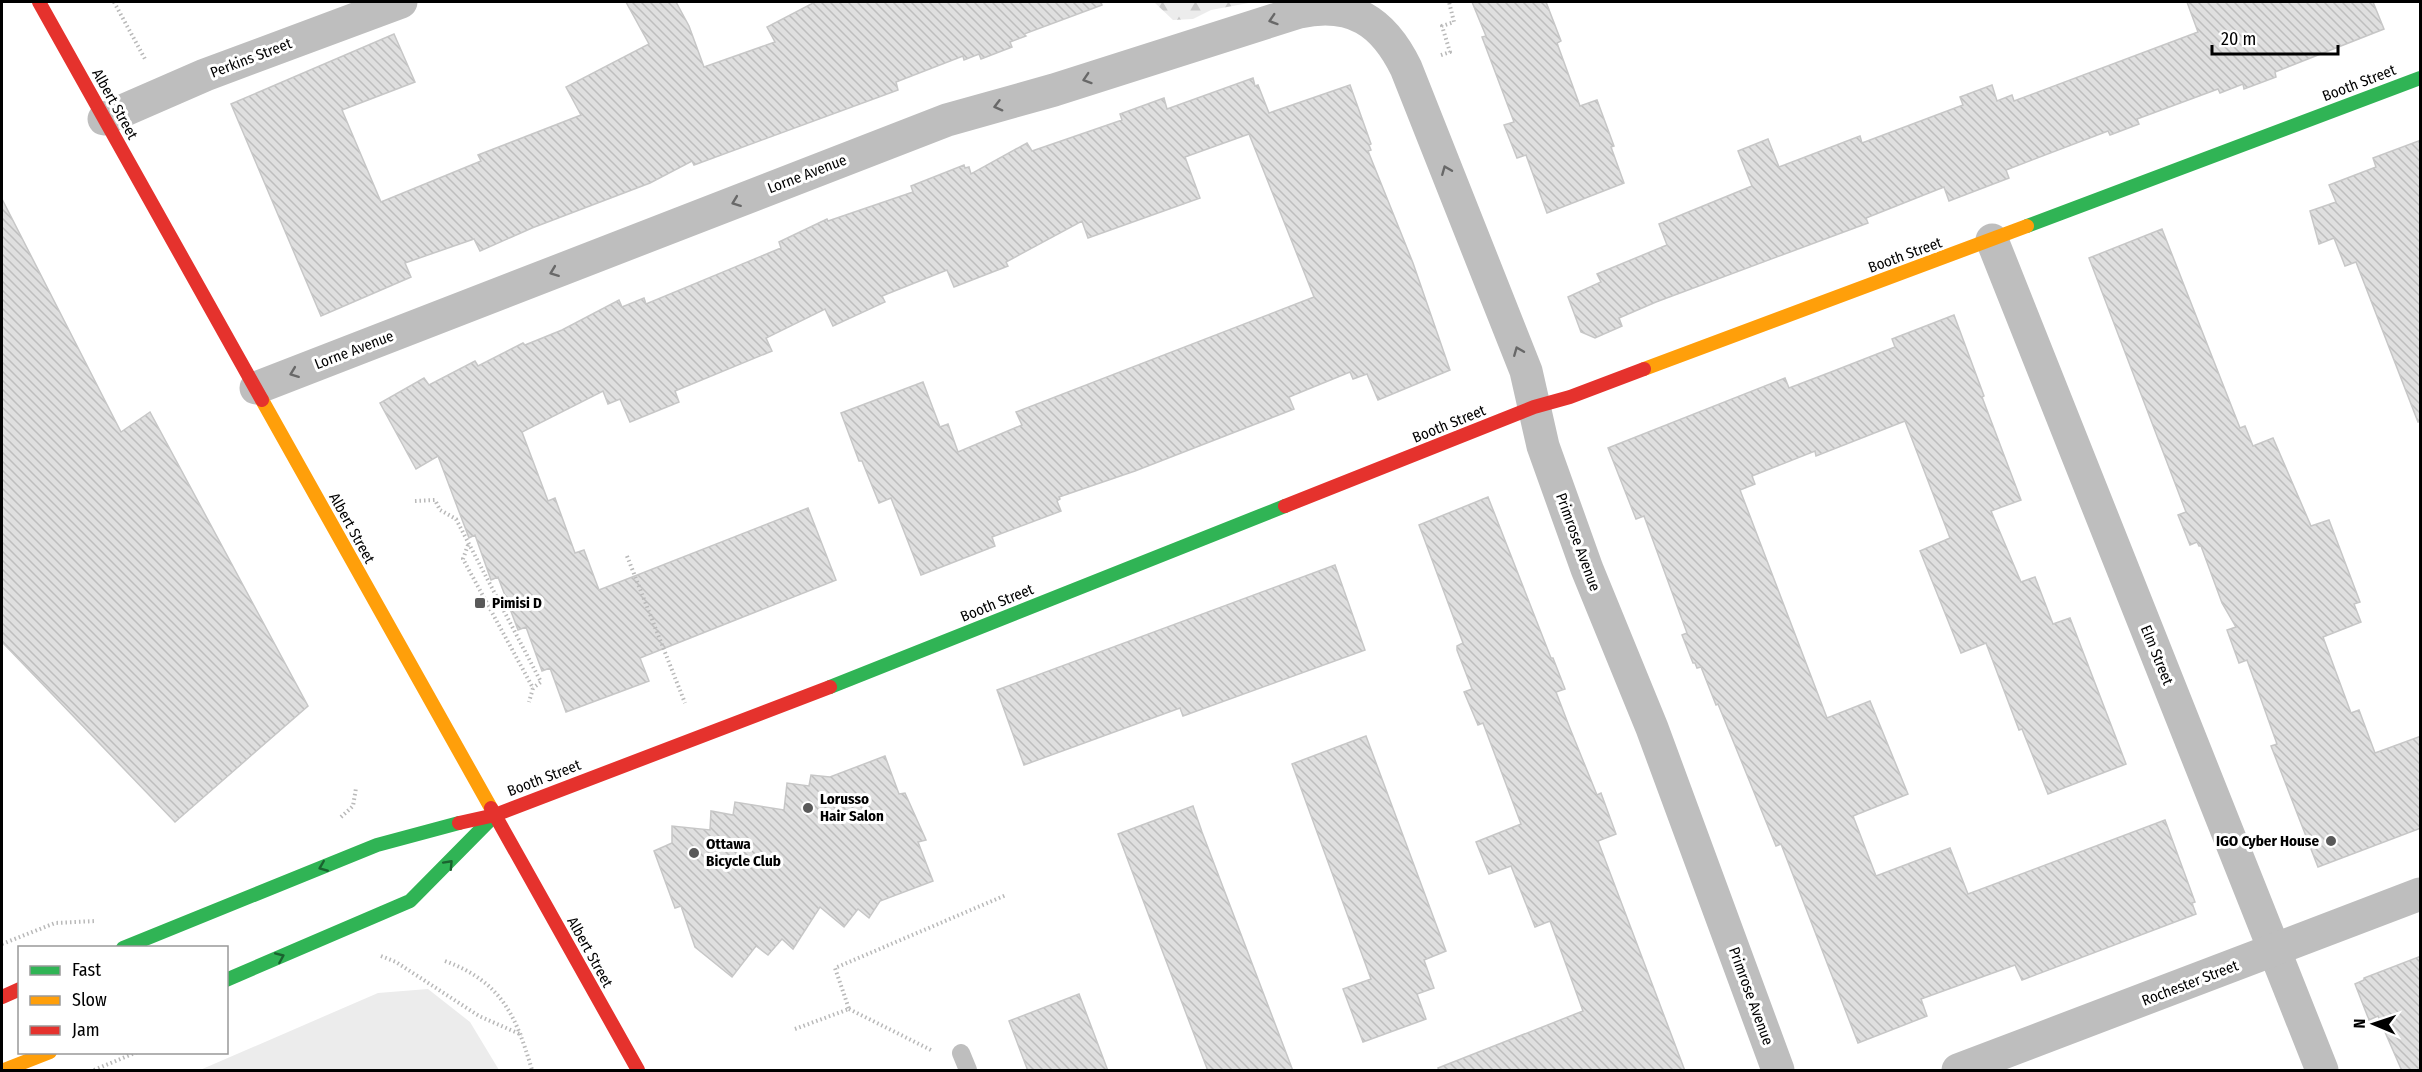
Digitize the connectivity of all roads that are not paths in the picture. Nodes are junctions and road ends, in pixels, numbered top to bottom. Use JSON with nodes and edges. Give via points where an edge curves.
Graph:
{"nodes":[{"id":1,"x":39,"y":2,"type":"edge"},
{"id":2,"x":401,"y":2,"type":"edge"},
{"id":3,"x":1369,"y":21,"type":"joint"},
{"id":4,"x":2421,"y":78,"type":"edge"},
{"id":5,"x":104,"y":119,"type":"junction"},
{"id":6,"x":1992,"y":240,"type":"junction"},
{"id":7,"x":256,"y":388,"type":"junction"},
{"id":8,"x":1534,"y":407,"type":"junction"},
{"id":9,"x":495,"y":815,"type":"junction"},
{"id":10,"x":2421,"y":894,"type":"edge"},
{"id":11,"x":128,"y":946,"type":"edge"},
{"id":12,"x":2275,"y":950,"type":"junction"},
{"id":13,"x":228,"y":979,"type":"edge"},
{"id":14,"x":18,"y":990,"type":"edge"},
{"id":15,"x":2,"y":997,"type":"edge"},
{"id":16,"x":47,"y":1054,"type":"edge"},
{"id":17,"x":4,"y":1071,"type":"edge"},
{"id":18,"x":638,"y":1071,"type":"edge"},
{"id":19,"x":1778,"y":1071,"type":"edge"},
{"id":20,"x":1958,"y":1071,"type":"edge"},
{"id":21,"x":2322,"y":1071,"type":"edge"}],
"edges":[{"from":1,"to":5,"type":"main road","name":"Albert Street"},
{"from":2,"to":5,"type":"street","name":"Perkins Street","via":[[206,75]]},
{"from":3,"to":7,"type":"street","name":"Lorne Avenue","one_way":true,"via":[[1336,9],[1299,12],[947,120]]},
{"from":8,"to":3,"type":"street","name":"Primrose Avenue","one_way":true,"via":[[1526,371],[1406,68],[1385,33]]},
{"from":4,"to":6,"type":"main road","name":"Booth Street"},
{"from":5,"to":7,"type":"main road","name":"Albert Street"},
{"from":6,"to":8,"type":"main road","name":"Booth Street"},
{"from":6,"to":12,"type":"street","name":"Elm Street"},
{"from":7,"to":9,"type":"main road","name":"Albert Street"},
{"from":8,"to":9,"type":"main road","name":"Booth Street","via":[[896,662]]},
{"from":8,"to":19,"type":"street","name":"Primrose Avenue","via":[[1543,446],[1587,569],[1652,728]]},
{"from":9,"to":11,"type":"main road","name":"Booth Street","one_way":true,"via":[[377,845]]},
{"from":13,"to":9,"type":"main road","name":"Booth Street","one_way":true,"via":[[410,901]]},
{"from":9,"to":18,"type":"main road","name":"Albert Street"},
{"from":10,"to":12,"type":"street","name":"Rochester Street"},
{"from":12,"to":20,"type":"street","name":"Rochester Street"},
{"from":12,"to":21,"type":"street","name":"Elm Street"},
{"from":14,"to":15,"type":"main road"},
{"from":16,"to":17,"type":"main road"}]}
